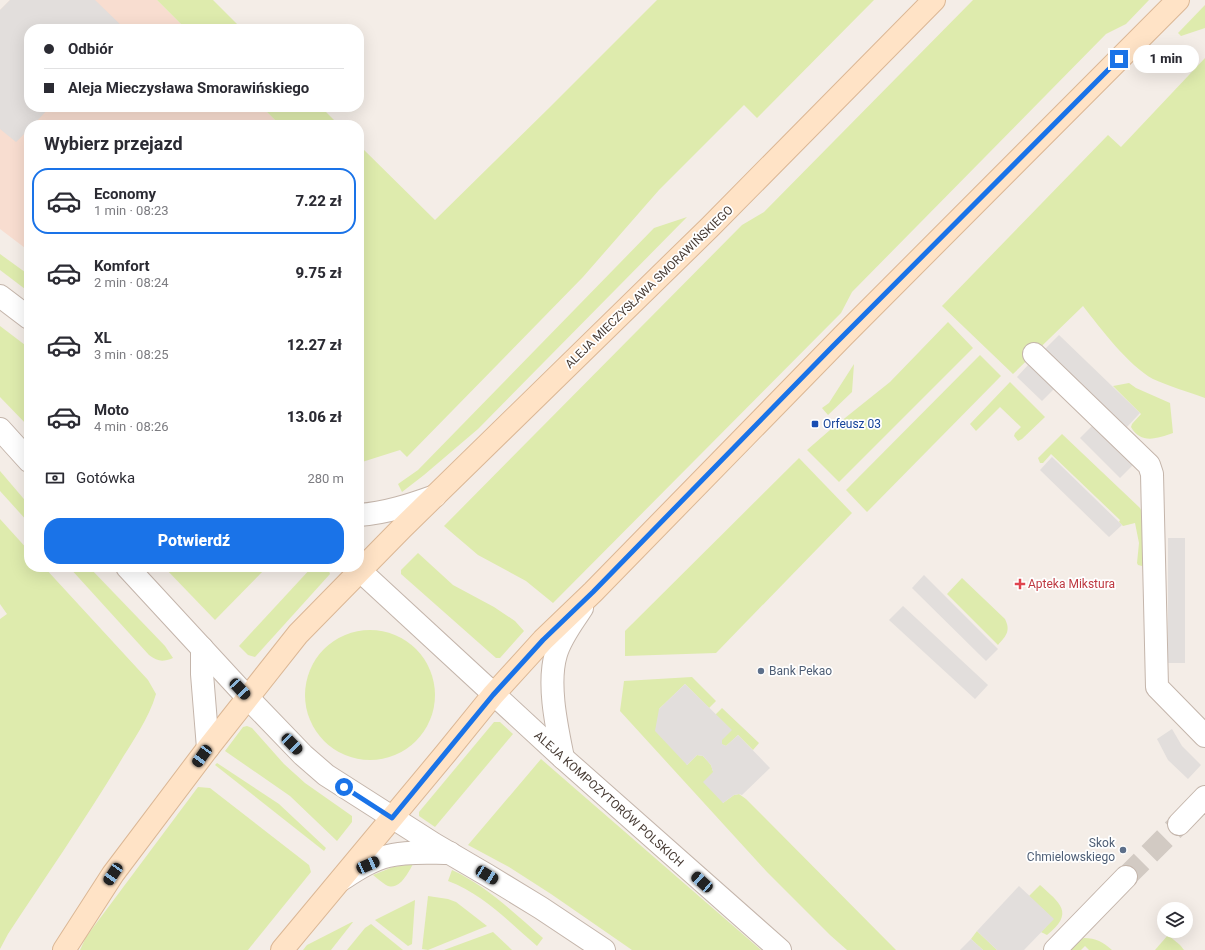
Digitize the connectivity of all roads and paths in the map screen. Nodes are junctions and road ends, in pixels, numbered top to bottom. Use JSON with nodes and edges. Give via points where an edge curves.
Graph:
{"nodes":[{"id":1,"x":934,"y":0,"type":"edge"},
{"id":2,"x":1178,"y":0,"type":"edge"},
{"id":3,"x":0,"y":296,"type":"edge"},
{"id":4,"x":24,"y":314,"type":"edge"},
{"id":5,"x":1034,"y":354,"type":"dead end"},
{"id":6,"x":0,"y":429,"type":"edge"},
{"id":7,"x":24,"y":455,"type":"edge"},
{"id":8,"x":435,"y":496,"type":"junction"},
{"id":9,"x":364,"y":515,"type":"edge"},
{"id":10,"x":364,"y":563,"type":"edge"},
{"id":11,"x":132,"y":572,"type":"edge"},
{"id":12,"x":355,"y":572,"type":"edge"},
{"id":13,"x":361,"y":572,"type":"edge"},
{"id":14,"x":593,"y":592,"type":"junction"},
{"id":15,"x":202,"y":648,"type":"junction"},
{"id":16,"x":493,"y":695,"type":"junction"},
{"id":17,"x":248,"y":698,"type":"junction"},
{"id":18,"x":1205,"y":736,"type":"edge"},
{"id":19,"x":208,"y":748,"type":"junction"},
{"id":20,"x":563,"y":758,"type":"junction"},
{"id":21,"x":1205,"y":797,"type":"edge"},
{"id":22,"x":392,"y":818,"type":"junction"},
{"id":23,"x":1179,"y":824,"type":"tunnel mouth"},
{"id":24,"x":450,"y":853,"type":"junction"},
{"id":25,"x":1126,"y":876,"type":"tunnel mouth"},
{"id":26,"x":341,"y":880,"type":"junction"},
{"id":27,"x":64,"y":950,"type":"edge"},
{"id":28,"x":282,"y":950,"type":"edge"},
{"id":29,"x":604,"y":950,"type":"edge"},
{"id":30,"x":780,"y":950,"type":"edge"},
{"id":31,"x":1055,"y":950,"type":"edge"}],
"edges":[{"from":1,"to":8,"type":"main road","name":"ALEJA MIECZYSŁAWA SMORAWIŃSKIEGO","via":[[710,227]]},
{"from":2,"to":14,"type":"main road","via":[[844,335]]},
{"from":3,"to":4,"type":"street"},
{"from":5,"to":18,"type":"street","via":[[1149,465],[1152,474],[1157,687]]},
{"from":6,"to":7,"type":"street"},
{"from":8,"to":9,"type":"street","via":[[405,507]]},
{"from":8,"to":10,"type":"main road","name":"ALEJA MIECZYSŁAWA SMORAWIŃSKIEGO"},
{"from":11,"to":15,"type":"street"},
{"from":12,"to":17,"type":"main road","name":"ALEJA MIECZYSŁAWA SMORAWIŃSKIEGO","via":[[298,634]]},
{"from":13,"to":16,"type":"street","name":"ALEJA KOMPOZYTORÓW POLSKICH"},
{"from":14,"to":16,"type":"main road","via":[[543,640]]},
{"from":14,"to":20,"type":"street","via":[[564,636],[556,653],[552,675],[556,724]]},
{"from":15,"to":17,"type":"street"},
{"from":15,"to":19,"type":"street"},
{"from":16,"to":20,"type":"street","name":"ALEJA KOMPOZYTORÓW POLSKICH"},
{"from":16,"to":22,"type":"main road"},
{"from":17,"to":19,"type":"main road"},
{"from":17,"to":22,"type":"street","via":[[326,775]]},
{"from":19,"to":27,"type":"main road","via":[[113,874]]},
{"from":20,"to":30,"type":"street","name":"ALEJA KOMPOZYTORÓW POLSKICH"},
{"from":21,"to":23,"type":"street"},
{"from":22,"to":24,"type":"street"},
{"from":22,"to":26,"type":"main road"},
{"from":24,"to":26,"type":"street","via":[[388,856],[358,869]]},
{"from":24,"to":29,"type":"street"},
{"from":25,"to":31,"type":"street"},
{"from":26,"to":28,"type":"main road"}]}
